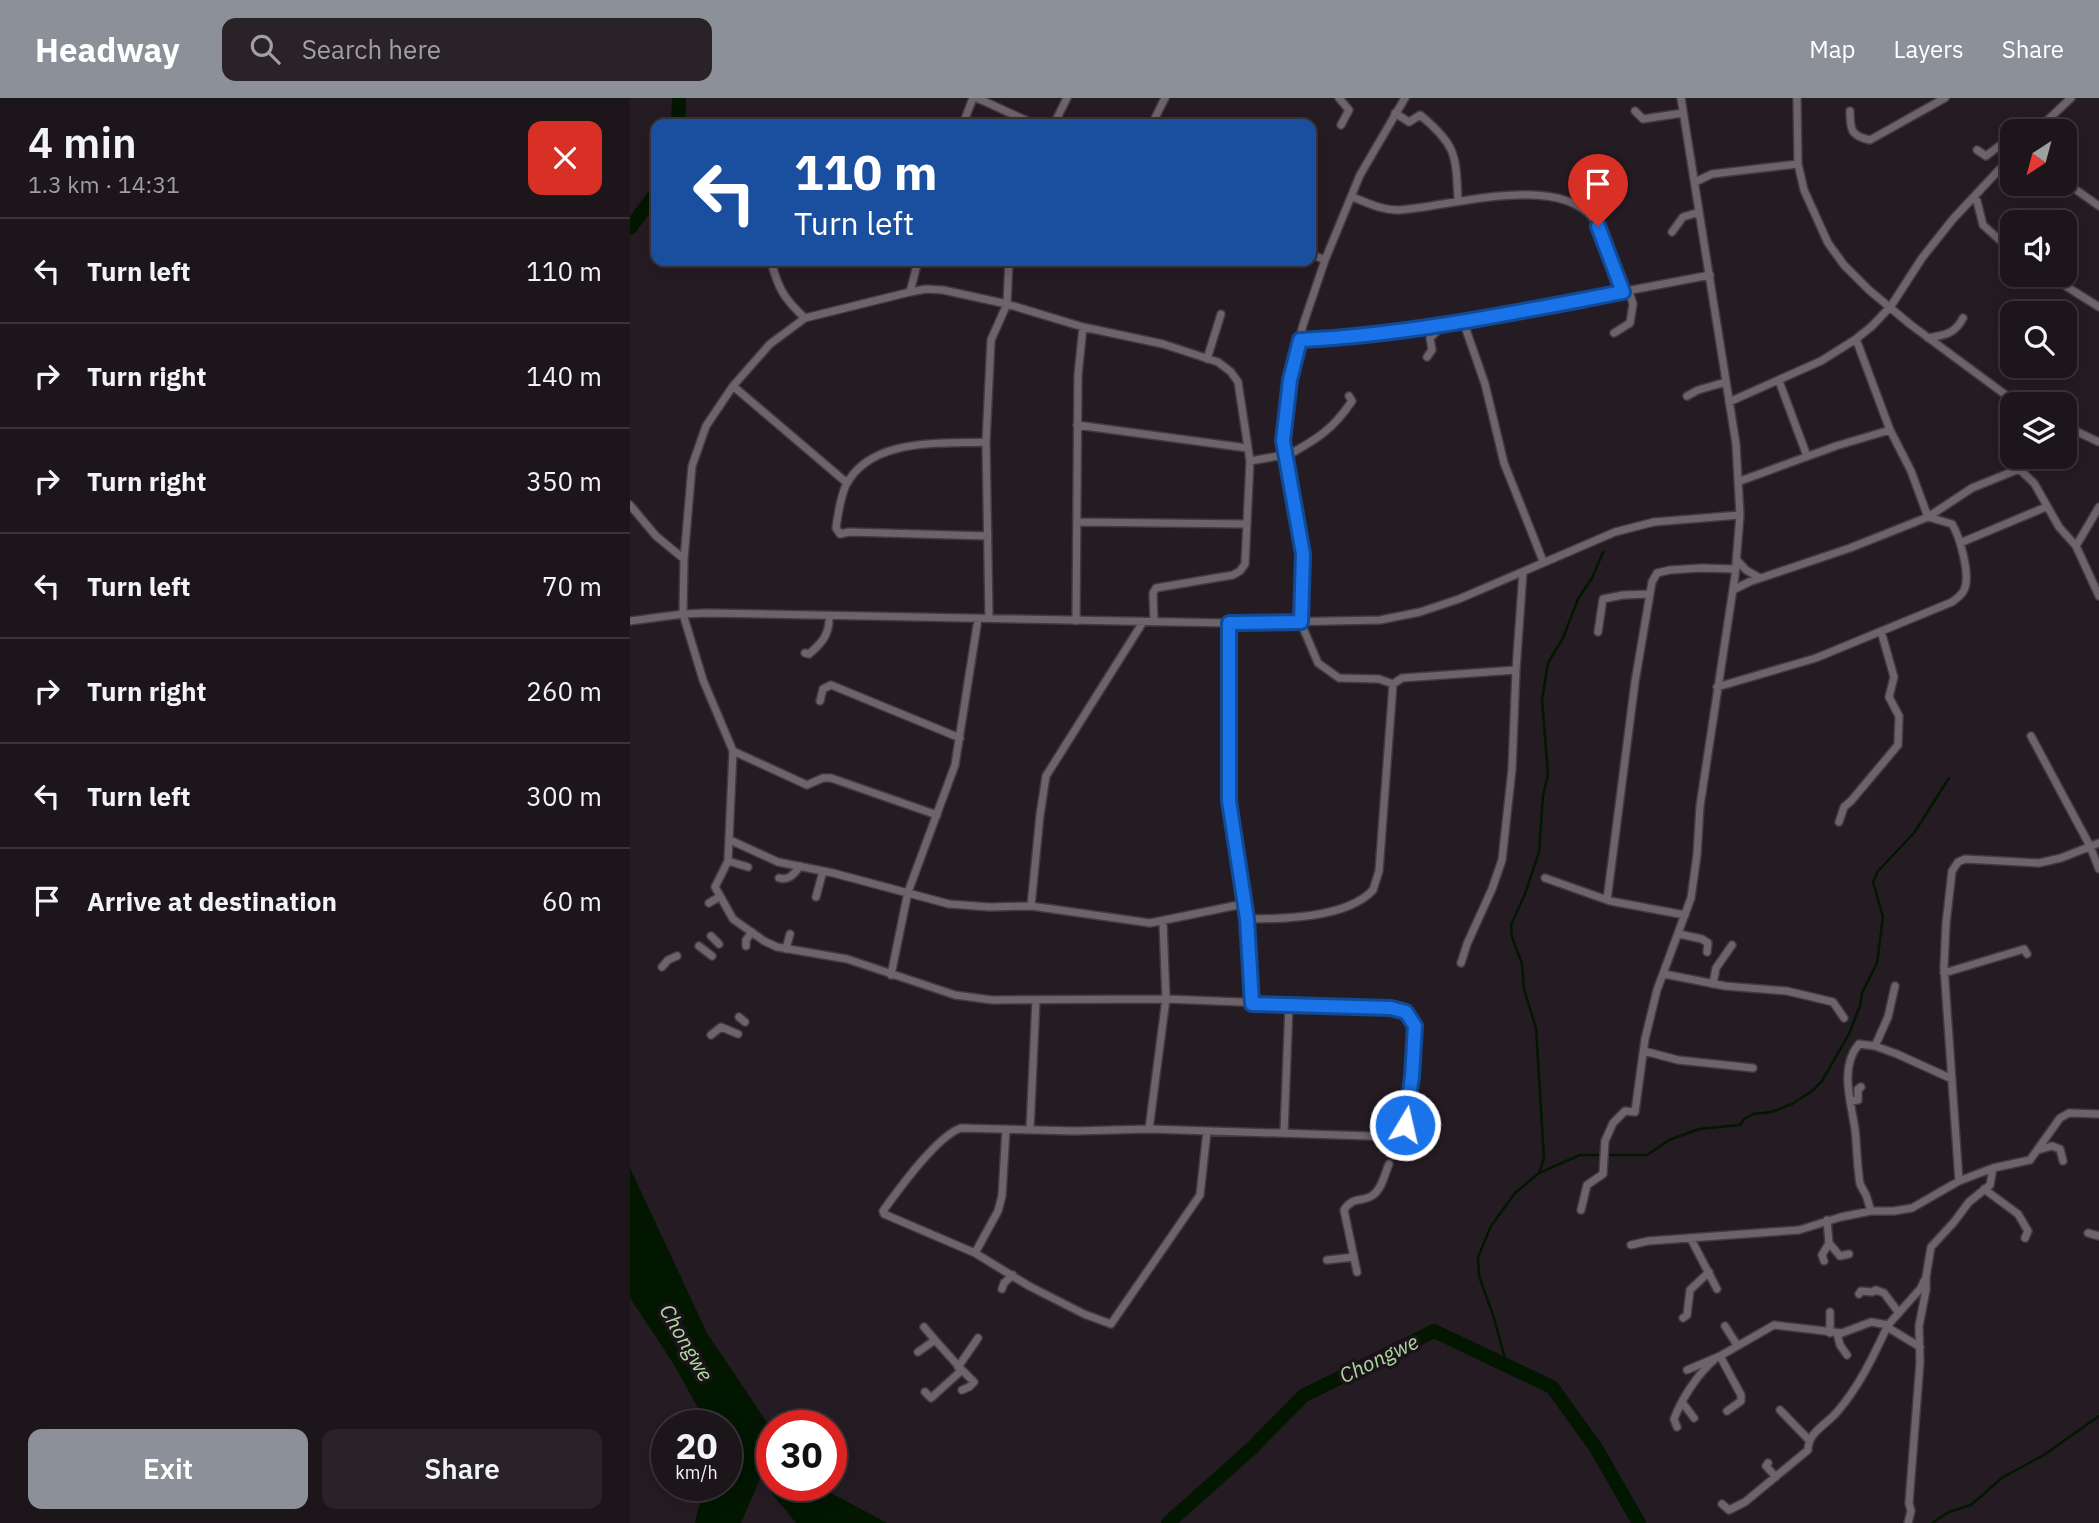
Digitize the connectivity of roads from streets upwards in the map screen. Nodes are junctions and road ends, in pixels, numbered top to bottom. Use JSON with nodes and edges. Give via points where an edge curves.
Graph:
{"nodes":[{"id":1,"x":975,"y":98,"type":"edge"},
{"id":2,"x":1068,"y":98,"type":"edge"},
{"id":3,"x":1165,"y":98,"type":"edge"},
{"id":4,"x":1339,"y":98,"type":"edge"},
{"id":5,"x":1405,"y":98,"type":"edge"},
{"id":6,"x":1681,"y":98,"type":"edge"},
{"id":7,"x":1797,"y":98,"type":"edge"},
{"id":8,"x":1945,"y":98,"type":"edge"},
{"id":9,"x":2071,"y":98,"type":"edge"},
{"id":10,"x":2060,"y":102,"type":"edge"},
{"id":11,"x":1635,"y":111,"type":"dead end"},
{"id":12,"x":1850,"y":111,"type":"dead end"},
{"id":13,"x":1395,"y":113,"type":"junction"},
{"id":14,"x":1683,"y":113,"type":"junction"},
{"id":15,"x":965,"y":119,"type":"edge"},
{"id":16,"x":1023,"y":119,"type":"edge"},
{"id":17,"x":1057,"y":119,"type":"edge"},
{"id":18,"x":1154,"y":119,"type":"edge"},
{"id":19,"x":2046,"y":119,"type":"edge"},
{"id":20,"x":1341,"y":125,"type":"dead end"},
{"id":21,"x":2000,"y":145,"type":"edge"},
{"id":22,"x":1978,"y":150,"type":"dead end"},
{"id":23,"x":1798,"y":164,"type":"junction"},
{"id":24,"x":2000,"y":169,"type":"edge"},
{"id":25,"x":1695,"y":181,"type":"junction"},
{"id":26,"x":2077,"y":190,"type":"edge"},
{"id":27,"x":1352,"y":197,"type":"junction"},
{"id":28,"x":1974,"y":198,"type":"junction"},
{"id":29,"x":1458,"y":201,"type":"junction"},
{"id":30,"x":2099,"y":206,"type":"edge"},
{"id":31,"x":1699,"y":212,"type":"junction"},
{"id":32,"x":1672,"y":232,"type":"dead end"},
{"id":33,"x":2000,"y":240,"type":"edge"},
{"id":34,"x":1316,"y":256,"type":"edge"},
{"id":35,"x":1325,"y":260,"type":"junction"},
{"id":36,"x":772,"y":266,"type":"edge"},
{"id":37,"x":917,"y":266,"type":"edge"},
{"id":38,"x":1009,"y":266,"type":"edge"},
{"id":39,"x":1710,"y":275,"type":"junction"},
{"id":40,"x":2070,"y":287,"type":"edge"},
{"id":41,"x":1626,"y":291,"type":"junction"},
{"id":42,"x":910,"y":292,"type":"junction"},
{"id":43,"x":1007,"y":304,"type":"junction"},
{"id":44,"x":1891,"y":306,"type":"junction"},
{"id":45,"x":2099,"y":307,"type":"edge"},
{"id":46,"x":1221,"y":314,"type":"dead end"},
{"id":47,"x":805,"y":318,"type":"junction"},
{"id":48,"x":1963,"y":318,"type":"dead end"},
{"id":49,"x":1463,"y":321,"type":"junction"},
{"id":50,"x":1444,"y":323,"type":"junction"},
{"id":51,"x":1083,"y":327,"type":"junction"},
{"id":52,"x":1614,"y":333,"type":"dead end"},
{"id":53,"x":1928,"y":338,"type":"junction"},
{"id":54,"x":1300,"y":340,"type":"junction"},
{"id":55,"x":1856,"y":340,"type":"junction"},
{"id":56,"x":1427,"y":357,"type":"dead end"},
{"id":57,"x":1207,"y":359,"type":"junction"},
{"id":58,"x":1779,"y":381,"type":"junction"},
{"id":59,"x":1726,"y":383,"type":"junction"},
{"id":60,"x":733,"y":386,"type":"junction"},
{"id":61,"x":2002,"y":392,"type":"edge"},
{"id":62,"x":1349,"y":396,"type":"dead end"},
{"id":63,"x":1687,"y":396,"type":"dead end"},
{"id":64,"x":1729,"y":402,"type":"junction"},
{"id":65,"x":1077,"y":425,"type":"junction"},
{"id":66,"x":1890,"y":430,"type":"junction"},
{"id":67,"x":2077,"y":432,"type":"edge"},
{"id":68,"x":986,"y":442,"type":"junction"},
{"id":69,"x":2099,"y":442,"type":"edge"},
{"id":70,"x":1247,"y":448,"type":"junction"},
{"id":71,"x":1284,"y":456,"type":"junction"},
{"id":72,"x":1807,"y":456,"type":"junction"},
{"id":73,"x":1250,"y":461,"type":"junction"},
{"id":74,"x":1740,"y":481,"type":"junction"},
{"id":75,"x":847,"y":483,"type":"junction"},
{"id":76,"x":630,"y":505,"type":"edge"},
{"id":77,"x":2046,"y":507,"type":"junction"},
{"id":78,"x":2099,"y":507,"type":"edge"},
{"id":79,"x":1740,"y":514,"type":"junction"},
{"id":80,"x":1928,"y":517,"type":"junction"},
{"id":81,"x":1077,"y":522,"type":"junction"},
{"id":82,"x":1245,"y":524,"type":"junction"},
{"id":83,"x":988,"y":537,"type":"junction"},
{"id":84,"x":1959,"y":543,"type":"junction"},
{"id":85,"x":2076,"y":546,"type":"junction"},
{"id":86,"x":684,"y":559,"type":"junction"},
{"id":87,"x":1737,"y":560,"type":"junction"},
{"id":88,"x":1543,"y":561,"type":"junction"},
{"id":89,"x":1736,"y":569,"type":"junction"},
{"id":90,"x":1523,"y":572,"type":"junction"},
{"id":91,"x":1760,"y":579,"type":"junction"},
{"id":92,"x":1733,"y":590,"type":"junction"},
{"id":93,"x":1650,"y":594,"type":"junction"},
{"id":94,"x":2099,"y":596,"type":"edge"},
{"id":95,"x":683,"y":614,"type":"junction"},
{"id":96,"x":829,"y":616,"type":"junction"},
{"id":97,"x":989,"y":618,"type":"junction"},
{"id":98,"x":978,"y":619,"type":"junction"},
{"id":99,"x":630,"y":621,"type":"edge"},
{"id":100,"x":1076,"y":621,"type":"junction"},
{"id":101,"x":1143,"y":622,"type":"junction"},
{"id":102,"x":1154,"y":622,"type":"junction"},
{"id":103,"x":1301,"y":622,"type":"junction"},
{"id":104,"x":1229,"y":623,"type":"junction"},
{"id":105,"x":1881,"y":631,"type":"junction"},
{"id":106,"x":1598,"y":632,"type":"dead end"},
{"id":107,"x":805,"y":653,"type":"dead end"},
{"id":108,"x":1516,"y":670,"type":"junction"},
{"id":109,"x":1393,"y":684,"type":"junction"},
{"id":110,"x":1717,"y":687,"type":"junction"},
{"id":111,"x":820,"y":701,"type":"dead end"},
{"id":112,"x":2031,"y":736,"type":"dead end"},
{"id":113,"x":960,"y":738,"type":"junction"},
{"id":114,"x":733,"y":751,"type":"junction"},
{"id":115,"x":937,"y":815,"type":"junction"},
{"id":116,"x":1839,"y":822,"type":"dead end"},
{"id":117,"x":730,"y":840,"type":"junction"},
{"id":118,"x":2099,"y":843,"type":"edge"},
{"id":119,"x":2090,"y":846,"type":"junction"},
{"id":120,"x":728,"y":861,"type":"junction"},
{"id":121,"x":800,"y":866,"type":"junction"},
{"id":122,"x":748,"y":867,"type":"dead end"},
{"id":123,"x":2099,"y":869,"type":"edge"},
{"id":124,"x":823,"y":871,"type":"junction"},
{"id":125,"x":779,"y":878,"type":"dead end"},
{"id":126,"x":1545,"y":878,"type":"dead end"},
{"id":127,"x":908,"y":892,"type":"junction"},
{"id":128,"x":719,"y":897,"type":"junction"},
{"id":129,"x":816,"y":897,"type":"dead end"},
{"id":130,"x":1607,"y":900,"type":"junction"},
{"id":131,"x":709,"y":904,"type":"dead end"},
{"id":132,"x":1243,"y":904,"type":"junction"},
{"id":133,"x":1031,"y":906,"type":"junction"},
{"id":134,"x":1685,"y":915,"type":"junction"},
{"id":135,"x":1247,"y":919,"type":"junction"},
{"id":136,"x":1163,"y":922,"type":"junction"},
{"id":137,"x":752,"y":932,"type":"junction"},
{"id":138,"x":790,"y":934,"type":"dead end"},
{"id":139,"x":1679,"y":934,"type":"junction"},
{"id":140,"x":712,"y":936,"type":"dead end"},
{"id":141,"x":719,"y":944,"type":"dead end"},
{"id":142,"x":1732,"y":945,"type":"dead end"},
{"id":143,"x":699,"y":946,"type":"dead end"},
{"id":144,"x":746,"y":946,"type":"dead end"},
{"id":145,"x":786,"y":948,"type":"junction"},
{"id":146,"x":1707,"y":952,"type":"dead end"},
{"id":147,"x":2027,"y":954,"type":"dead end"},
{"id":148,"x":712,"y":956,"type":"dead end"},
{"id":149,"x":687,"y":958,"type":"dead end"},
{"id":150,"x":1461,"y":963,"type":"dead end"},
{"id":151,"x":662,"y":967,"type":"dead end"},
{"id":152,"x":1944,"y":973,"type":"junction"},
{"id":153,"x":1664,"y":974,"type":"junction"},
{"id":154,"x":891,"y":975,"type":"junction"},
{"id":155,"x":1713,"y":985,"type":"junction"},
{"id":156,"x":1895,"y":986,"type":"dead end"},
{"id":157,"x":1166,"y":999,"type":"junction"},
{"id":158,"x":1036,"y":1000,"type":"junction"},
{"id":159,"x":1252,"y":1004,"type":"junction"},
{"id":160,"x":1289,"y":1005,"type":"junction"},
{"id":161,"x":1844,"y":1018,"type":"dead end"},
{"id":162,"x":738,"y":1034,"type":"dead end"},
{"id":163,"x":711,"y":1035,"type":"dead end"},
{"id":164,"x":1875,"y":1046,"type":"junction"},
{"id":165,"x":1644,"y":1051,"type":"junction"},
{"id":166,"x":1753,"y":1068,"type":"dead end"},
{"id":167,"x":1952,"y":1079,"type":"junction"},
{"id":168,"x":1861,"y":1087,"type":"dead end"},
{"id":169,"x":1850,"y":1101,"type":"junction"},
{"id":170,"x":2099,"y":1114,"type":"edge"},
{"id":171,"x":1006,"y":1129,"type":"junction"},
{"id":172,"x":1030,"y":1129,"type":"junction"},
{"id":173,"x":1149,"y":1129,"type":"junction"},
{"id":174,"x":1208,"y":1130,"type":"junction"},
{"id":175,"x":1284,"y":1133,"type":"junction"},
{"id":176,"x":2037,"y":1150,"type":"junction"},
{"id":177,"x":2063,"y":1161,"type":"dead end"},
{"id":178,"x":1389,"y":1164,"type":"dead end"},
{"id":179,"x":1993,"y":1168,"type":"junction"},
{"id":180,"x":1959,"y":1181,"type":"junction"},
{"id":181,"x":1984,"y":1189,"type":"junction"},
{"id":182,"x":1581,"y":1210,"type":"dead end"},
{"id":183,"x":1871,"y":1211,"type":"junction"},
{"id":184,"x":1827,"y":1220,"type":"junction"},
{"id":185,"x":2088,"y":1233,"type":"dead end"},
{"id":186,"x":2099,"y":1236,"type":"edge"},
{"id":187,"x":1691,"y":1238,"type":"junction"},
{"id":188,"x":2025,"y":1238,"type":"dead end"},
{"id":189,"x":1829,"y":1243,"type":"junction"},
{"id":190,"x":1631,"y":1245,"type":"dead end"},
{"id":191,"x":975,"y":1253,"type":"junction"},
{"id":192,"x":1849,"y":1254,"type":"dead end"},
{"id":193,"x":1354,"y":1256,"type":"junction"},
{"id":194,"x":1327,"y":1260,"type":"dead end"},
{"id":195,"x":1824,"y":1261,"type":"dead end"},
{"id":196,"x":1357,"y":1272,"type":"dead end"},
{"id":197,"x":1709,"y":1272,"type":"junction"},
{"id":198,"x":1013,"y":1275,"type":"junction"},
{"id":199,"x":1926,"y":1277,"type":"junction"},
{"id":200,"x":1002,"y":1289,"type":"dead end"},
{"id":201,"x":1717,"y":1289,"type":"dead end"},
{"id":202,"x":1859,"y":1294,"type":"dead end"},
{"id":203,"x":1830,"y":1312,"type":"dead end"},
{"id":204,"x":1899,"y":1313,"type":"junction"},
{"id":205,"x":1684,"y":1318,"type":"dead end"},
{"id":206,"x":1725,"y":1326,"type":"dead end"},
{"id":207,"x":1887,"y":1326,"type":"junction"},
{"id":208,"x":924,"y":1327,"type":"dead end"},
{"id":209,"x":1833,"y":1333,"type":"junction"},
{"id":210,"x":978,"y":1338,"type":"dead end"},
{"id":211,"x":935,"y":1340,"type":"junction"},
{"id":212,"x":1737,"y":1345,"type":"junction"},
{"id":213,"x":1920,"y":1347,"type":"junction"},
{"id":214,"x":918,"y":1352,"type":"dead end"},
{"id":215,"x":1847,"y":1354,"type":"dead end"},
{"id":216,"x":1719,"y":1356,"type":"junction"},
{"id":217,"x":960,"y":1368,"type":"junction"},
{"id":218,"x":1687,"y":1370,"type":"dead end"},
{"id":219,"x":962,"y":1390,"type":"dead end"},
{"id":220,"x":925,"y":1392,"type":"dead end"},
{"id":221,"x":1682,"y":1402,"type":"junction"},
{"id":222,"x":1780,"y":1410,"type":"dead end"},
{"id":223,"x":1727,"y":1411,"type":"dead end"},
{"id":224,"x":1694,"y":1418,"type":"dead end"},
{"id":225,"x":1677,"y":1427,"type":"dead end"},
{"id":226,"x":1809,"y":1440,"type":"junction"},
{"id":227,"x":1768,"y":1463,"type":"dead end"},
{"id":228,"x":1776,"y":1477,"type":"junction"},
{"id":229,"x":1722,"y":1504,"type":"dead end"},
{"id":230,"x":1908,"y":1523,"type":"edge"}],
"edges":[{"from":1,"to":15,"type":"street"},
{"from":1,"to":16,"type":"street"},
{"from":2,"to":17,"type":"street"},
{"from":3,"to":18,"type":"street"},
{"from":4,"to":20,"type":"street","via":[[1349,110]]},
{"from":5,"to":13,"type":"street"},
{"from":6,"to":14,"type":"street"},
{"from":7,"to":23,"type":"street"},
{"from":8,"to":12,"type":"street","via":[[1870,140],[1854,133]]},
{"from":9,"to":10,"type":"street"},
{"from":10,"to":19,"type":"street"},
{"from":11,"to":14,"type":"street","via":[[1643,119]]},
{"from":13,"to":27,"type":"street"},
{"from":13,"to":29,"type":"street","via":[[1409,122],[1420,115],[1445,140],[1456,158]]},
{"from":14,"to":25,"type":"street"},
{"from":21,"to":22,"type":"street","via":[[1986,156]]},
{"from":23,"to":25,"type":"street","via":[[1712,174]]},
{"from":23,"to":44,"type":"street","via":[[1810,206],[1828,243],[1844,265]]},
{"from":24,"to":28,"type":"street"},
{"from":25,"to":31,"type":"street"},
{"from":26,"to":30,"type":"street"},
{"from":27,"to":29,"type":"street","via":[[1394,210]]},
{"from":27,"to":35,"type":"street"},
{"from":28,"to":33,"type":"street","via":[[1983,225]]},
{"from":28,"to":44,"type":"street","via":[[1922,258]]},
{"from":29,"to":41,"type":"street","via":[[1549,195],[1579,205],[1598,226]]},
{"from":31,"to":32,"type":"street","via":[[1683,217]]},
{"from":31,"to":39,"type":"street"},
{"from":34,"to":35,"type":"street"},
{"from":35,"to":54,"type":"street"},
{"from":36,"to":47,"type":"street","via":[[777,285]]},
{"from":37,"to":42,"type":"street"},
{"from":38,"to":43,"type":"street"},
{"from":39,"to":41,"type":"street"},
{"from":39,"to":59,"type":"street"},
{"from":40,"to":45,"type":"street"},
{"from":41,"to":49,"type":"street"},
{"from":41,"to":52,"type":"street","via":[[1633,303],[1630,323]]},
{"from":42,"to":43,"type":"street","via":[[943,290]]},
{"from":42,"to":47,"type":"street"},
{"from":43,"to":51,"type":"street"},
{"from":43,"to":68,"type":"street","via":[[991,340]]},
{"from":44,"to":53,"type":"street"},
{"from":44,"to":55,"type":"street"},
{"from":46,"to":57,"type":"street"},
{"from":47,"to":60,"type":"street","via":[[770,344]]},
{"from":48,"to":53,"type":"street","via":[[1955,331]]},
{"from":49,"to":50,"type":"street"},
{"from":49,"to":88,"type":"street","via":[[1485,384],[1504,463]]},
{"from":50,"to":54,"type":"street"},
{"from":50,"to":56,"type":"street","via":[[1430,338],[1432,350]]},
{"from":51,"to":57,"type":"street","via":[[1163,344]]},
{"from":51,"to":65,"type":"street"},
{"from":53,"to":61,"type":"street"},
{"from":54,"to":71,"type":"street","via":[[1290,380]]},
{"from":55,"to":58,"type":"street"},
{"from":55,"to":66,"type":"street"},
{"from":57,"to":70,"type":"street","via":[[1218,362],[1238,382]]},
{"from":58,"to":64,"type":"street"},
{"from":58,"to":72,"type":"street"},
{"from":59,"to":63,"type":"street"},
{"from":59,"to":64,"type":"street"},
{"from":60,"to":75,"type":"street"},
{"from":60,"to":86,"type":"street","via":[[706,426],[692,467]]},
{"from":62,"to":71,"type":"street","via":[[1352,401],[1338,422]]},
{"from":64,"to":74,"type":"street"},
{"from":65,"to":70,"type":"street"},
{"from":65,"to":81,"type":"street"},
{"from":66,"to":72,"type":"street"},
{"from":66,"to":80,"type":"street"},
{"from":67,"to":69,"type":"street"},
{"from":68,"to":75,"type":"street","via":[[902,448],[873,458]]},
{"from":68,"to":83,"type":"street"},
{"from":70,"to":73,"type":"street"},
{"from":71,"to":73,"type":"street"},
{"from":71,"to":103,"type":"street","via":[[1303,554]]},
{"from":72,"to":74,"type":"street"},
{"from":73,"to":82,"type":"street"},
{"from":74,"to":79,"type":"street"},
{"from":75,"to":83,"type":"street","via":[[836,531],[840,534]]},
{"from":76,"to":86,"type":"street","via":[[656,536]]},
{"from":77,"to":80,"type":"street","via":[[2035,483],[2019,469],[1972,488]]},
{"from":77,"to":84,"type":"street"},
{"from":77,"to":85,"type":"street"},
{"from":78,"to":85,"type":"street"},
{"from":79,"to":87,"type":"street"},
{"from":79,"to":88,"type":"street","via":[[1654,522]]},
{"from":80,"to":84,"type":"street","via":[[1951,524]]},
{"from":80,"to":91,"type":"street"},
{"from":81,"to":82,"type":"street"},
{"from":81,"to":100,"type":"street"},
{"from":82,"to":102,"type":"street","via":[[1245,564],[1240,571],[1156,588]]},
{"from":83,"to":97,"type":"street"},
{"from":84,"to":105,"type":"street","via":[[1967,582],[1964,593]]},
{"from":85,"to":94,"type":"street"},
{"from":86,"to":95,"type":"street"},
{"from":87,"to":89,"type":"street"},
{"from":87,"to":91,"type":"street"},
{"from":88,"to":90,"type":"street"},
{"from":89,"to":92,"type":"street"},
{"from":89,"to":93,"type":"street","via":[[1657,573]]},
{"from":90,"to":103,"type":"street","via":[[1420,612],[1380,620]]},
{"from":90,"to":108,"type":"street"},
{"from":91,"to":92,"type":"street"},
{"from":92,"to":110,"type":"street"},
{"from":93,"to":106,"type":"street","via":[[1603,600]]},
{"from":93,"to":130,"type":"street"},
{"from":95,"to":96,"type":"street"},
{"from":95,"to":99,"type":"street"},
{"from":95,"to":114,"type":"street","via":[[703,680]]},
{"from":96,"to":98,"type":"street"},
{"from":96,"to":107,"type":"street","via":[[823,642]]},
{"from":97,"to":98,"type":"street"},
{"from":97,"to":100,"type":"street"},
{"from":98,"to":113,"type":"street"},
{"from":100,"to":101,"type":"street"},
{"from":101,"to":102,"type":"street"},
{"from":101,"to":133,"type":"street","via":[[1046,776]]},
{"from":102,"to":104,"type":"street"},
{"from":103,"to":104,"type":"street"},
{"from":103,"to":109,"type":"street","via":[[1318,663],[1339,678]]},
{"from":104,"to":132,"type":"street","via":[[1229,801]]},
{"from":105,"to":110,"type":"street","via":[[1816,658]]},
{"from":105,"to":116,"type":"street","via":[[1895,677],[1889,697],[1899,716],[1898,745],[1844,807]]},
{"from":108,"to":109,"type":"street","via":[[1402,678]]},
{"from":108,"to":150,"type":"street","via":[[1502,860]]},
{"from":109,"to":135,"type":"street","via":[[1373,890],[1340,909],[1292,919]]},
{"from":110,"to":134,"type":"street","via":[[1700,806],[1698,855]]},
{"from":111,"to":113,"type":"street","via":[[823,689],[831,685]]},
{"from":112,"to":119,"type":"street"},
{"from":113,"to":115,"type":"street"},
{"from":114,"to":115,"type":"street","via":[[807,785],[831,778]]},
{"from":114,"to":117,"type":"street"},
{"from":115,"to":127,"type":"street"},
{"from":117,"to":120,"type":"street"},
{"from":117,"to":121,"type":"street","via":[[778,862]]},
{"from":118,"to":119,"type":"street"},
{"from":119,"to":123,"type":"street"},
{"from":119,"to":152,"type":"street","via":[[2039,863],[1958,862],[1952,871]]},
{"from":120,"to":122,"type":"street"},
{"from":120,"to":128,"type":"street","via":[[715,887]]},
{"from":121,"to":124,"type":"street"},
{"from":121,"to":125,"type":"street","via":[[793,875]]},
{"from":124,"to":127,"type":"street"},
{"from":124,"to":129,"type":"street"},
{"from":126,"to":130,"type":"street"},
{"from":127,"to":133,"type":"street","via":[[948,904]]},
{"from":127,"to":154,"type":"street"},
{"from":128,"to":131,"type":"street"},
{"from":128,"to":137,"type":"street","via":[[733,919]]},
{"from":130,"to":134,"type":"street"},
{"from":132,"to":135,"type":"street"},
{"from":132,"to":136,"type":"street"},
{"from":133,"to":136,"type":"street"},
{"from":134,"to":139,"type":"street"},
{"from":135,"to":159,"type":"street"},
{"from":136,"to":157,"type":"street"},
{"from":137,"to":144,"type":"street"},
{"from":137,"to":145,"type":"street"},
{"from":138,"to":145,"type":"street"},
{"from":139,"to":146,"type":"street","via":[[1702,939],[1708,943]]},
{"from":139,"to":153,"type":"street"},
{"from":140,"to":141,"type":"street"},
{"from":142,"to":155,"type":"street","via":[[1716,968]]},
{"from":143,"to":148,"type":"street"},
{"from":145,"to":154,"type":"street","via":[[847,959]]},
{"from":147,"to":152,"type":"street","via":[[2024,948]]},
{"from":149,"to":151,"type":"street","via":[[675,955]]},
{"from":152,"to":167,"type":"street"},
{"from":153,"to":155,"type":"street"},
{"from":153,"to":165,"type":"street"},
{"from":154,"to":158,"type":"street","via":[[955,995]]},
{"from":155,"to":161,"type":"street","via":[[1833,1002]]},
{"from":156,"to":164,"type":"street"},
{"from":157,"to":158,"type":"street"},
{"from":157,"to":159,"type":"street"},
{"from":157,"to":173,"type":"street"},
{"from":158,"to":172,"type":"street"},
{"from":159,"to":160,"type":"street"},
{"from":160,"to":175,"type":"street"},
{"from":160,"to":175,"type":"street","via":[[1391,1008],[1406,1012],[1415,1026],[1409,1100],[1399,1134],[1382,1138]]},
{"from":162,"to":163,"type":"street","via":[[721,1027]]},
{"from":164,"to":167,"type":"street"},
{"from":164,"to":169,"type":"street","via":[[1858,1044],[1853,1050],[1848,1071]]},
{"from":165,"to":166,"type":"street","via":[[1678,1060]]},
{"from":165,"to":182,"type":"street","via":[[1635,1112],[1625,1111],[1613,1123],[1604,1146],[1603,1174],[1587,1185]]},
{"from":167,"to":180,"type":"street"},
{"from":168,"to":169,"type":"street","via":[[1858,1100]]},
{"from":169,"to":183,"type":"street","via":[[1860,1184]]},
{"from":170,"to":176,"type":"street","via":[[2069,1113],[2060,1118]]},
{"from":171,"to":172,"type":"street"},
{"from":171,"to":191,"type":"street","via":[[1002,1196]]},
{"from":171,"to":191,"type":"street","via":[[961,1128],[947,1135],[883,1211],[887,1217]]},
{"from":172,"to":173,"type":"street"},
{"from":173,"to":174,"type":"street"},
{"from":174,"to":175,"type":"street"},
{"from":174,"to":198,"type":"street","via":[[1200,1195],[1111,1324]]},
{"from":176,"to":177,"type":"street","via":[[2060,1149]]},
{"from":176,"to":179,"type":"street","via":[[2024,1163]]},
{"from":178,"to":193,"type":"street","via":[[1377,1191],[1353,1200],[1344,1210]]},
{"from":179,"to":180,"type":"street"},
{"from":179,"to":181,"type":"street","via":[[1990,1185]]},
{"from":180,"to":183,"type":"street","via":[[1912,1208]]},
{"from":181,"to":188,"type":"street","via":[[2018,1214],[2028,1231]]},
{"from":181,"to":199,"type":"street","via":[[1931,1247]]},
{"from":183,"to":184,"type":"street"},
{"from":184,"to":187,"type":"street","via":[[1779,1233]]},
{"from":184,"to":189,"type":"street"},
{"from":185,"to":186,"type":"street"},
{"from":187,"to":190,"type":"street"},
{"from":187,"to":197,"type":"street"},
{"from":189,"to":192,"type":"street","via":[[1840,1256]]},
{"from":189,"to":195,"type":"street","via":[[1822,1255]]},
{"from":191,"to":198,"type":"street"},
{"from":193,"to":194,"type":"street"},
{"from":193,"to":196,"type":"street"},
{"from":197,"to":201,"type":"street"},
{"from":197,"to":205,"type":"street","via":[[1690,1290]]},
{"from":198,"to":200,"type":"street"},
{"from":199,"to":204,"type":"street"},
{"from":199,"to":213,"type":"street"},
{"from":202,"to":204,"type":"street","via":[[1884,1293]]},
{"from":203,"to":209,"type":"street"},
{"from":204,"to":207,"type":"street"},
{"from":206,"to":212,"type":"street"},
{"from":207,"to":209,"type":"street","via":[[1871,1322]]},
{"from":207,"to":213,"type":"street"},
{"from":207,"to":226,"type":"street","via":[[1848,1398]]},
{"from":208,"to":211,"type":"street"},
{"from":209,"to":212,"type":"street","via":[[1773,1325]]},
{"from":209,"to":215,"type":"street"},
{"from":210,"to":217,"type":"street"},
{"from":211,"to":214,"type":"street"},
{"from":211,"to":217,"type":"street"},
{"from":212,"to":216,"type":"street"},
{"from":213,"to":230,"type":"street"},
{"from":216,"to":218,"type":"street"},
{"from":216,"to":221,"type":"street"},
{"from":216,"to":223,"type":"street","via":[[1741,1395],[1741,1401]]},
{"from":217,"to":219,"type":"street","via":[[974,1382]]},
{"from":217,"to":220,"type":"street","via":[[931,1398]]},
{"from":221,"to":224,"type":"street"},
{"from":221,"to":225,"type":"street","via":[[1674,1419]]},
{"from":222,"to":226,"type":"street"},
{"from":226,"to":228,"type":"street","via":[[1808,1450]]},
{"from":227,"to":228,"type":"street"},
{"from":228,"to":229,"type":"street","via":[[1745,1503],[1729,1510]]}]}
